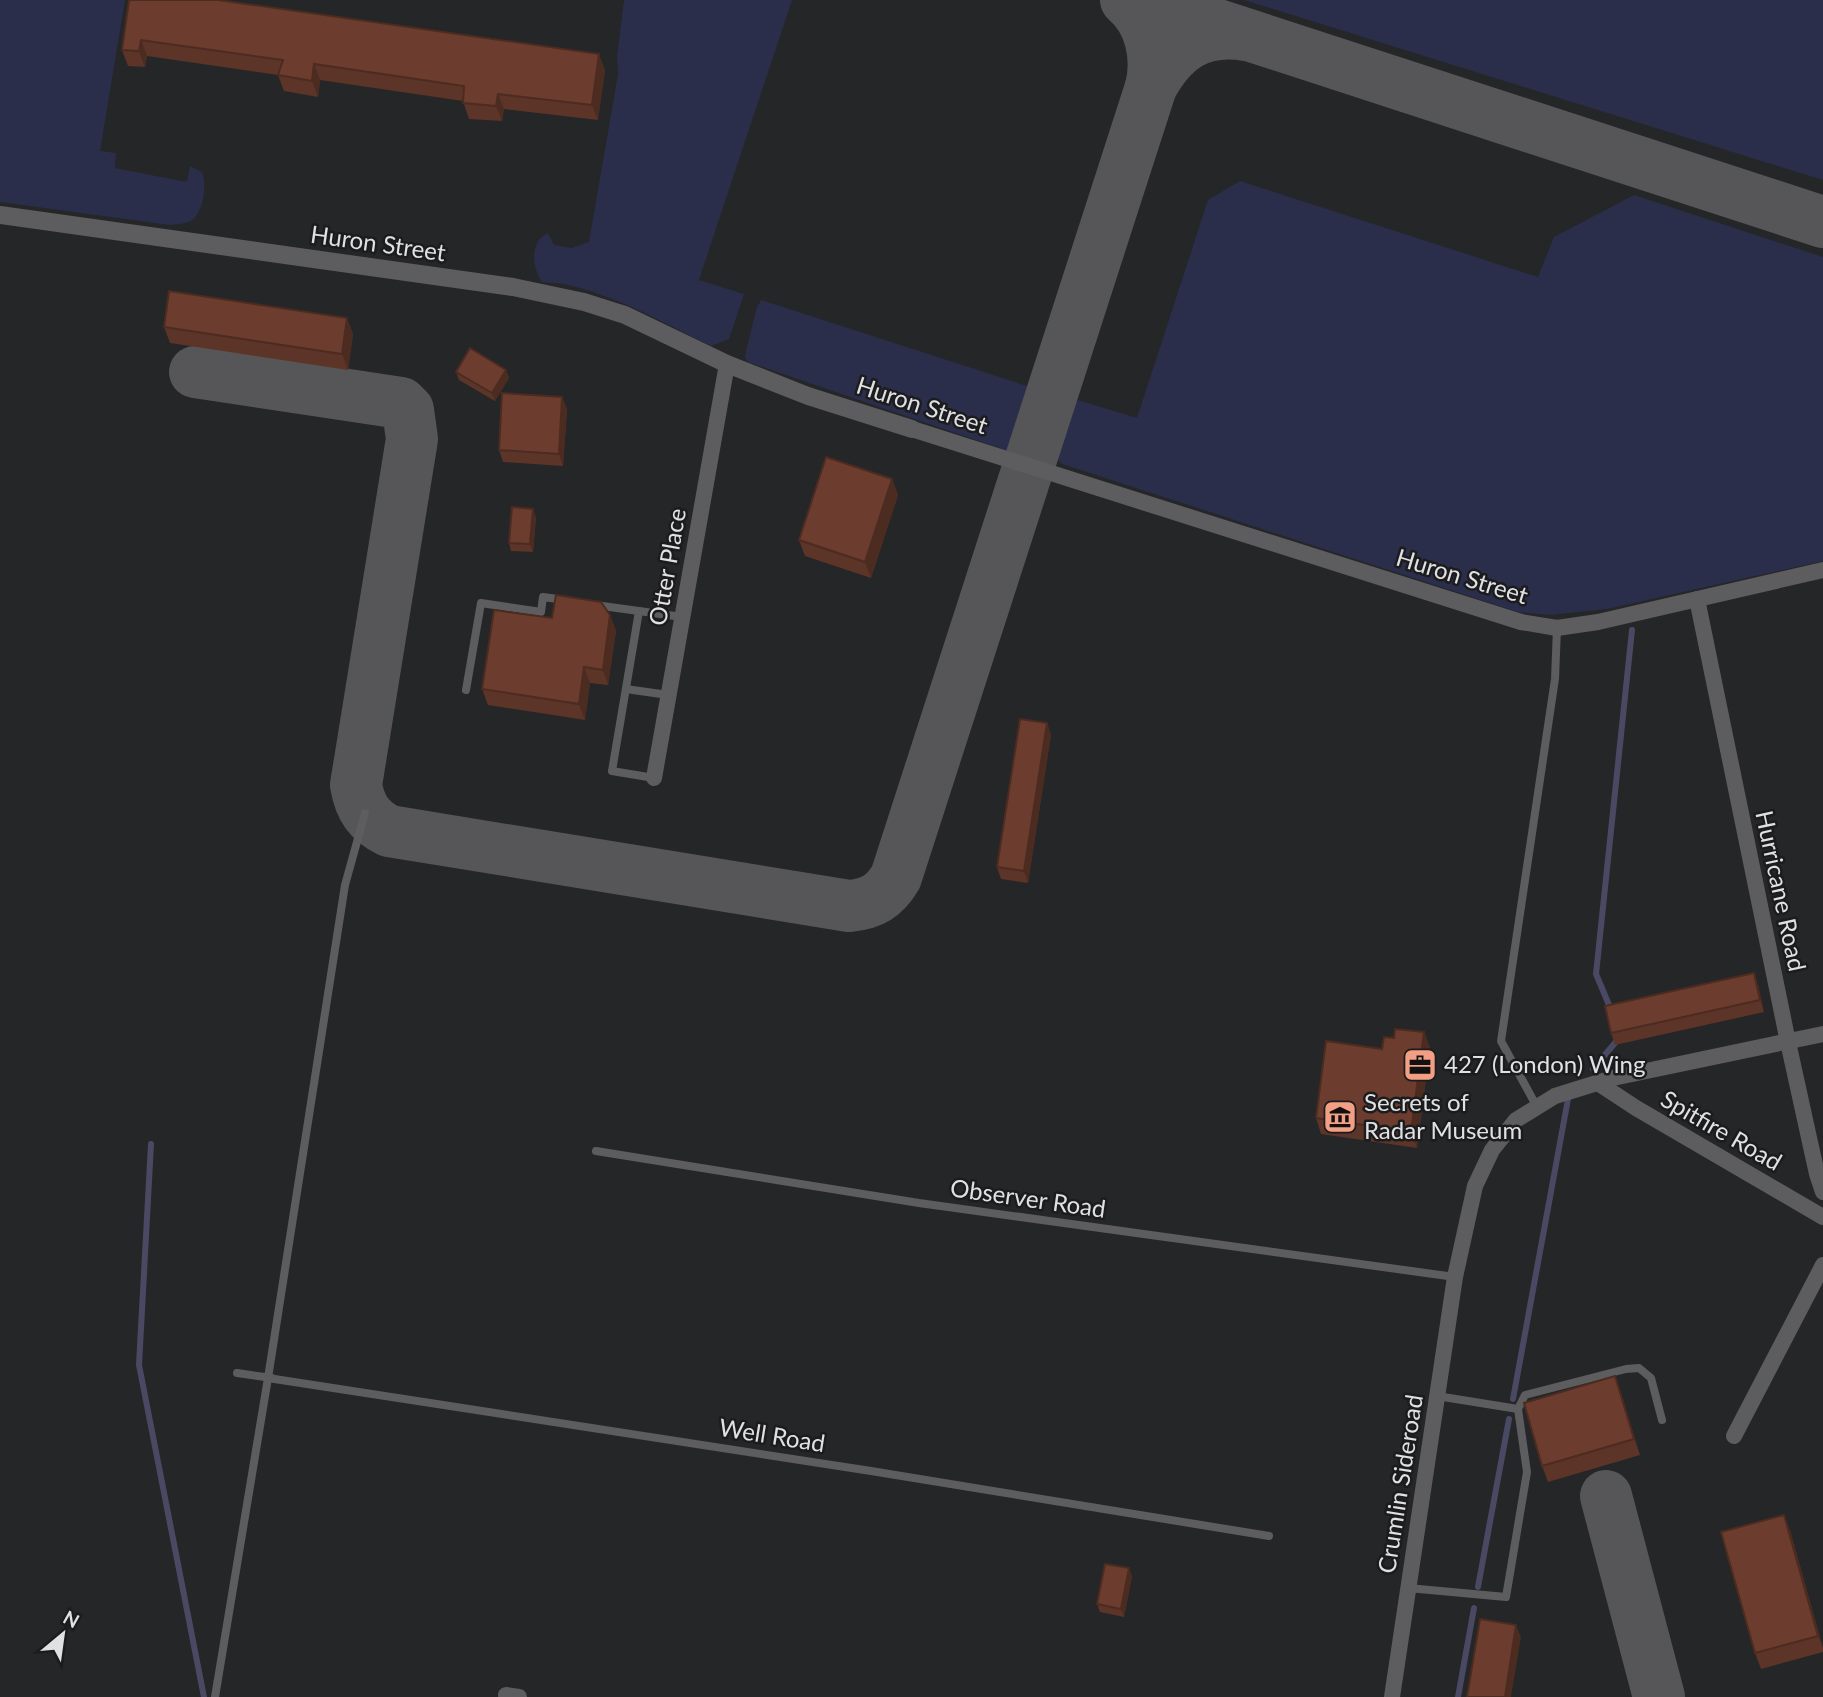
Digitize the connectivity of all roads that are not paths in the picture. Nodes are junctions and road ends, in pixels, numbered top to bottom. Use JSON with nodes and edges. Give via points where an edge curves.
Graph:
{"nodes":[{"id":1,"x":0,"y":215,"type":"edge"},
{"id":2,"x":727,"y":364,"type":"junction"},
{"id":3,"x":912,"y":429,"type":"joint"},
{"id":4,"x":1823,"y":570,"type":"edge"},
{"id":5,"x":1697,"y":599,"type":"junction"},
{"id":6,"x":571,"y":601,"type":"edge"},
{"id":7,"x":584,"y":603,"type":"edge"},
{"id":8,"x":639,"y":611,"type":"junction"},
{"id":9,"x":682,"y":617,"type":"junction"},
{"id":10,"x":1557,"y":628,"type":"junction"},
{"id":11,"x":626,"y":689,"type":"junction"},
{"id":12,"x":466,"y":690,"type":"dead end"},
{"id":13,"x":669,"y":695,"type":"junction"},
{"id":14,"x":654,"y":778,"type":"joint"},
{"id":15,"x":365,"y":813,"type":"dead end"},
{"id":16,"x":1823,"y":1034,"type":"edge"},
{"id":17,"x":1788,"y":1042,"type":"junction"},
{"id":18,"x":1598,"y":1083,"type":"junction"},
{"id":19,"x":1537,"y":1107,"type":"junction"},
{"id":20,"x":596,"y":1151,"type":"dead end"},
{"id":21,"x":1823,"y":1192,"type":"edge"},
{"id":22,"x":1823,"y":1217,"type":"edge"},
{"id":23,"x":1823,"y":1265,"type":"edge"},
{"id":24,"x":1455,"y":1278,"type":"junction"},
{"id":25,"x":237,"y":1373,"type":"dead end"},
{"id":26,"x":268,"y":1378,"type":"junction"},
{"id":27,"x":1437,"y":1396,"type":"junction"},
{"id":28,"x":447,"y":1405,"type":"junction"},
{"id":29,"x":1518,"y":1409,"type":"junction"},
{"id":30,"x":1662,"y":1420,"type":"dead end"},
{"id":31,"x":1734,"y":1436,"type":"dead end"},
{"id":32,"x":830,"y":1465,"type":"dead end"},
{"id":33,"x":1269,"y":1536,"type":"dead end"},
{"id":34,"x":1408,"y":1588,"type":"junction"},
{"id":35,"x":215,"y":1697,"type":"edge"},
{"id":36,"x":1392,"y":1697,"type":"edge"}],
"edges":[{"from":1,"to":2,"type":"street","name":"Huron Street","via":[[513,287],[625,315]]},
{"from":2,"to":3,"type":"street","name":"Huron Street"},
{"from":2,"to":9,"type":"street","name":"Otter Place"},
{"from":3,"to":10,"type":"street","name":"Huron Street","via":[[1521,622]]},
{"from":4,"to":5,"type":"street","name":"Huron Street"},
{"from":5,"to":10,"type":"street","name":"Huron Street"},
{"from":5,"to":17,"type":"street","name":"Hurricane Road"},
{"from":6,"to":12,"type":"lane","via":[[543,597],[541,612],[481,603]]},
{"from":7,"to":8,"type":"lane"},
{"from":8,"to":9,"type":"lane"},
{"from":8,"to":11,"type":"lane"},
{"from":9,"to":13,"type":"street","name":"Otter Place"},
{"from":10,"to":19,"type":"lane","via":[[1555,678],[1501,1041]]},
{"from":11,"to":13,"type":"lane"},
{"from":11,"to":14,"type":"lane","via":[[612,771]]},
{"from":13,"to":14,"type":"street","name":"Otter Place"},
{"from":15,"to":26,"type":"lane","via":[[345,885]]},
{"from":16,"to":17,"type":"street","name":"Crumlin Sideroad"},
{"from":17,"to":18,"type":"street","name":"Crumlin Sideroad"},
{"from":17,"to":21,"type":"street","name":"Hurricane Road"},
{"from":18,"to":19,"type":"street","name":"Crumlin Sideroad","via":[[1555,1096]]},
{"from":18,"to":22,"type":"street","name":"Spitfire Road"},
{"from":19,"to":24,"type":"street","name":"Crumlin Sideroad","via":[[1516,1120],[1492,1150],[1475,1186]]},
{"from":20,"to":24,"type":"lane","name":"Observer Road","via":[[919,1203]]},
{"from":23,"to":31,"type":"street"},
{"from":24,"to":27,"type":"street","name":"Crumlin Sideroad"},
{"from":25,"to":26,"type":"lane"},
{"from":26,"to":28,"type":"lane","name":"Well Road"},
{"from":26,"to":35,"type":"lane"},
{"from":27,"to":29,"type":"lane"},
{"from":27,"to":34,"type":"street","name":"Crumlin Sideroad"},
{"from":28,"to":32,"type":"lane"},
{"from":28,"to":33,"type":"lane","name":"Well Road"},
{"from":29,"to":30,"type":"lane","via":[[1525,1395],[1639,1368],[1651,1378]]},
{"from":29,"to":34,"type":"lane","via":[[1527,1472],[1506,1597]]},
{"from":34,"to":36,"type":"street","name":"Crumlin Sideroad"}]}
